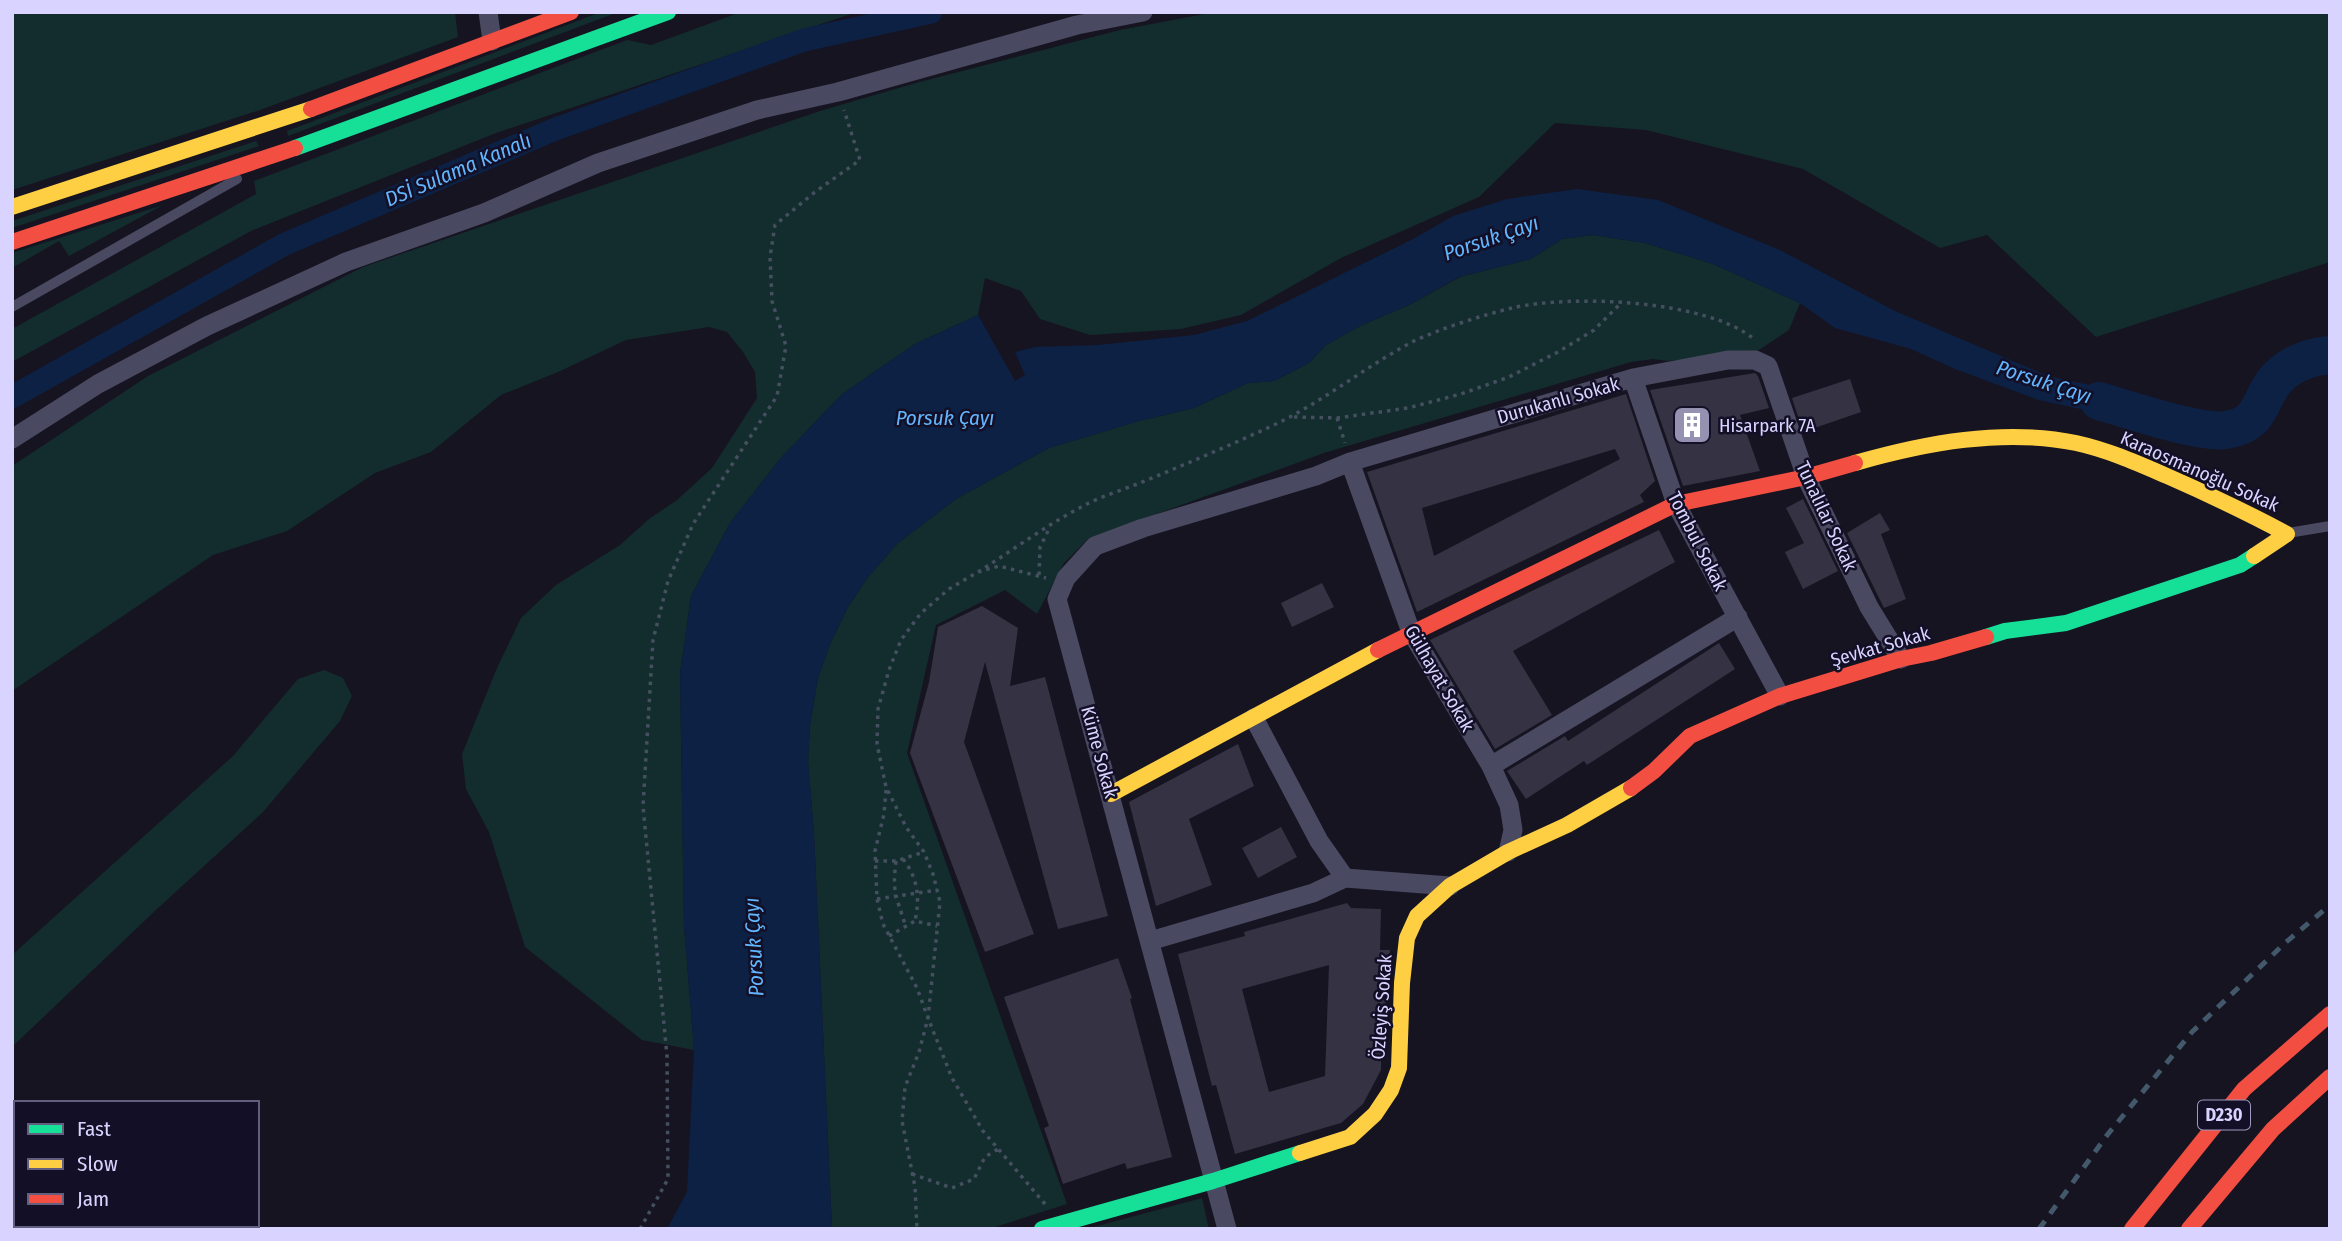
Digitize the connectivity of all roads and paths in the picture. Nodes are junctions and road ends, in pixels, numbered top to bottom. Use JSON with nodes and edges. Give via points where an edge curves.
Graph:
{"nodes":[{"id":1,"x":488,"y":12,"type":"edge"},
{"id":2,"x":571,"y":12,"type":"edge"},
{"id":3,"x":668,"y":12,"type":"edge"},
{"id":4,"x":1143,"y":12,"type":"edge"},
{"id":5,"x":492,"y":41,"type":"junction"},
{"id":6,"x":838,"y":92,"type":"junction"},
{"id":7,"x":272,"y":123,"type":"junction"},
{"id":8,"x":283,"y":152,"type":"junction"},
{"id":9,"x":12,"y":207,"type":"edge"},
{"id":10,"x":12,"y":242,"type":"edge"},
{"id":11,"x":1623,"y":302,"type":"junction"},
{"id":12,"x":12,"y":307,"type":"edge"},
{"id":13,"x":1756,"y":341,"type":"dead end"},
{"id":14,"x":1768,"y":366,"type":"joint"},
{"id":15,"x":1633,"y":378,"type":"junction"},
{"id":16,"x":1292,"y":417,"type":"junction"},
{"id":17,"x":1337,"y":418,"type":"junction"},
{"id":18,"x":12,"y":439,"type":"edge"},
{"id":19,"x":1350,"y":462,"type":"junction"},
{"id":20,"x":1806,"y":477,"type":"junction"},
{"id":21,"x":1676,"y":504,"type":"junction"},
{"id":22,"x":2330,"y":526,"type":"edge"},
{"id":23,"x":1049,"y":527,"type":"junction"},
{"id":24,"x":2287,"y":534,"type":"junction"},
{"id":25,"x":978,"y":572,"type":"junction"},
{"id":26,"x":1039,"y":576,"type":"junction"},
{"id":27,"x":1057,"y":600,"type":"junction"},
{"id":28,"x":1738,"y":617,"type":"junction"},
{"id":29,"x":1411,"y":632,"type":"junction"},
{"id":30,"x":1901,"y":659,"type":"junction"},
{"id":31,"x":1780,"y":696,"type":"junction"},
{"id":32,"x":1254,"y":718,"type":"junction"},
{"id":33,"x":1491,"y":766,"type":"junction"},
{"id":34,"x":886,"y":787,"type":"junction"},
{"id":35,"x":1111,"y":794,"type":"junction"},
{"id":36,"x":924,"y":852,"type":"junction"},
{"id":37,"x":1508,"y":852,"type":"junction"},
{"id":38,"x":903,"y":859,"type":"junction"},
{"id":39,"x":875,"y":861,"type":"junction"},
{"id":40,"x":896,"y":861,"type":"junction"},
{"id":41,"x":1345,"y":878,"type":"junction"},
{"id":42,"x":1450,"y":886,"type":"junction"},
{"id":43,"x":937,"y":890,"type":"junction"},
{"id":44,"x":918,"y":892,"type":"junction"},
{"id":45,"x":895,"y":896,"type":"junction"},
{"id":46,"x":877,"y":900,"type":"junction"},
{"id":47,"x":915,"y":921,"type":"junction"},
{"id":48,"x":905,"y":925,"type":"junction"},
{"id":49,"x":937,"y":926,"type":"junction"},
{"id":50,"x":889,"y":936,"type":"junction"},
{"id":51,"x":1150,"y":941,"type":"junction"},
{"id":52,"x":2330,"y":1014,"type":"edge"},
{"id":53,"x":928,"y":1018,"type":"junction"},
{"id":54,"x":2330,"y":1077,"type":"edge"},
{"id":55,"x":998,"y":1149,"type":"junction"},
{"id":56,"x":912,"y":1174,"type":"junction"},
{"id":57,"x":1213,"y":1181,"type":"junction"},
{"id":58,"x":1059,"y":1223,"type":"junction"},
{"id":59,"x":640,"y":1229,"type":"edge"},
{"id":60,"x":917,"y":1229,"type":"edge"},
{"id":61,"x":1042,"y":1229,"type":"edge"},
{"id":62,"x":1227,"y":1229,"type":"edge"},
{"id":63,"x":2132,"y":1229,"type":"edge"},
{"id":64,"x":2189,"y":1229,"type":"edge"}],
"edges":[{"from":1,"to":5,"type":"street"},
{"from":2,"to":5,"type":"main road"},
{"from":3,"to":8,"type":"main road"},
{"from":4,"to":6,"type":"street","via":[[1077,25]]},
{"from":5,"to":7,"type":"main road"},
{"from":6,"to":18,"type":"street","via":[[757,110],[598,163],[484,213],[346,262],[98,384]]},
{"from":6,"to":59,"type":"path","via":[[860,160],[775,225],[770,257],[772,301],[786,346],[777,396],[694,524],[668,581],[653,640],[643,806],[667,1056],[668,1179]]},
{"from":7,"to":8,"type":"street"},
{"from":7,"to":9,"type":"main road"},
{"from":8,"to":10,"type":"main road"},
{"from":8,"to":12,"type":"lane"},
{"from":11,"to":13,"type":"path","via":[[1712,317],[1742,329]]},
{"from":11,"to":16,"type":"path","via":[[1514,307],[1472,320],[1413,342]]},
{"from":11,"to":17,"type":"path","via":[[1594,330],[1508,377],[1408,408]]},
{"from":14,"to":15,"type":"street","name":"Durukanlı Sokak","via":[[1755,360],[1728,360]]},
{"from":14,"to":20,"type":"street","name":"Tunalılar Sokak"},
{"from":15,"to":19,"type":"street","name":"Durukanlı Sokak"},
{"from":15,"to":21,"type":"street","name":"Tombul Sokak"},
{"from":16,"to":17,"type":"path"},
{"from":16,"to":23,"type":"path","via":[[1086,504]]},
{"from":17,"to":19,"type":"path"},
{"from":19,"to":27,"type":"street","via":[[1096,546],[1066,578]]},
{"from":19,"to":29,"type":"street","name":"Gülhayat Sokak"},
{"from":20,"to":21,"type":"main road","name":"Karaosmanoğlu Sokak"},
{"from":20,"to":24,"type":"main road","name":"Karaosmanoğlu Sokak","via":[[1944,442],[2018,437],[2076,443],[2126,458]]},
{"from":20,"to":30,"type":"street","name":"Tunalılar Sokak","via":[[1869,607]]},
{"from":21,"to":28,"type":"street","name":"Tombul Sokak"},
{"from":21,"to":29,"type":"main road","name":"Karaosmanoğlu Sokak"},
{"from":22,"to":24,"type":"lane"},
{"from":23,"to":25,"type":"path"},
{"from":23,"to":26,"type":"path","via":[[1040,547]]},
{"from":24,"to":30,"type":"main road","name":"Şevkat Sokak","via":[[2240,565],[2066,623],[2005,631]]},
{"from":25,"to":26,"type":"path","via":[[999,566]]},
{"from":25,"to":34,"type":"path","via":[[921,613],[901,640],[878,709],[877,744]]},
{"from":26,"to":27,"type":"path","via":[[1049,579]]},
{"from":27,"to":35,"type":"street","name":"Küme Sokak"},
{"from":28,"to":31,"type":"street","name":"Tombul Sokak"},
{"from":28,"to":33,"type":"street"},
{"from":29,"to":32,"type":"main road","name":"Karaosmanoğlu Sokak"},
{"from":29,"to":33,"type":"street","name":"Gülhayat Sokak"},
{"from":30,"to":31,"type":"main road","name":"Şevkat Sokak"},
{"from":31,"to":37,"type":"main road","name":"Şevkat Sokak","via":[[1690,736],[1623,794]]},
{"from":32,"to":35,"type":"main road","name":"Karaosmanoğlu Sokak"},
{"from":32,"to":41,"type":"street","via":[[1319,841]]},
{"from":33,"to":37,"type":"street","name":"Gülhayat Sokak","via":[[1509,805],[1513,830]]},
{"from":34,"to":36,"type":"path"},
{"from":34,"to":39,"type":"path"},
{"from":35,"to":51,"type":"street","name":"Küme Sokak"},
{"from":36,"to":38,"type":"path"},
{"from":36,"to":43,"type":"path"},
{"from":37,"to":42,"type":"main road","name":"Özleyiş Sokak"},
{"from":38,"to":40,"type":"path"},
{"from":38,"to":44,"type":"path"},
{"from":39,"to":40,"type":"path"},
{"from":39,"to":46,"type":"path"},
{"from":40,"to":45,"type":"path"},
{"from":41,"to":42,"type":"street"},
{"from":41,"to":51,"type":"street","via":[[1312,893]]},
{"from":42,"to":57,"type":"main road","name":"Özleyiş Sokak","via":[[1417,916],[1407,938],[1399,1068],[1375,1114],[1350,1137]]},
{"from":43,"to":44,"type":"path"},
{"from":43,"to":49,"type":"path"},
{"from":44,"to":45,"type":"path"},
{"from":44,"to":47,"type":"path"},
{"from":45,"to":46,"type":"path"},
{"from":45,"to":48,"type":"path"},
{"from":46,"to":50,"type":"path"},
{"from":47,"to":48,"type":"path"},
{"from":47,"to":49,"type":"path"},
{"from":48,"to":50,"type":"path"},
{"from":49,"to":53,"type":"path"},
{"from":50,"to":53,"type":"path"},
{"from":51,"to":57,"type":"street","name":"Küme Sokak"},
{"from":52,"to":63,"type":"main road","number":"D230","via":[[2244,1089]]},
{"from":53,"to":55,"type":"path","via":[[952,1078]]},
{"from":53,"to":56,"type":"path","via":[[905,1087],[902,1121]]},
{"from":54,"to":64,"type":"main road","number":"D230","via":[[2273,1129]]},
{"from":55,"to":56,"type":"path","via":[[985,1157],[974,1180],[952,1188]]},
{"from":55,"to":58,"type":"path"},
{"from":56,"to":60,"type":"path"},
{"from":57,"to":58,"type":"main road","name":"Özleyiş Sokak"},
{"from":57,"to":62,"type":"street","name":"Küme Sokak"},
{"from":58,"to":61,"type":"main road","name":"Özleyiş Sokak"}]}
